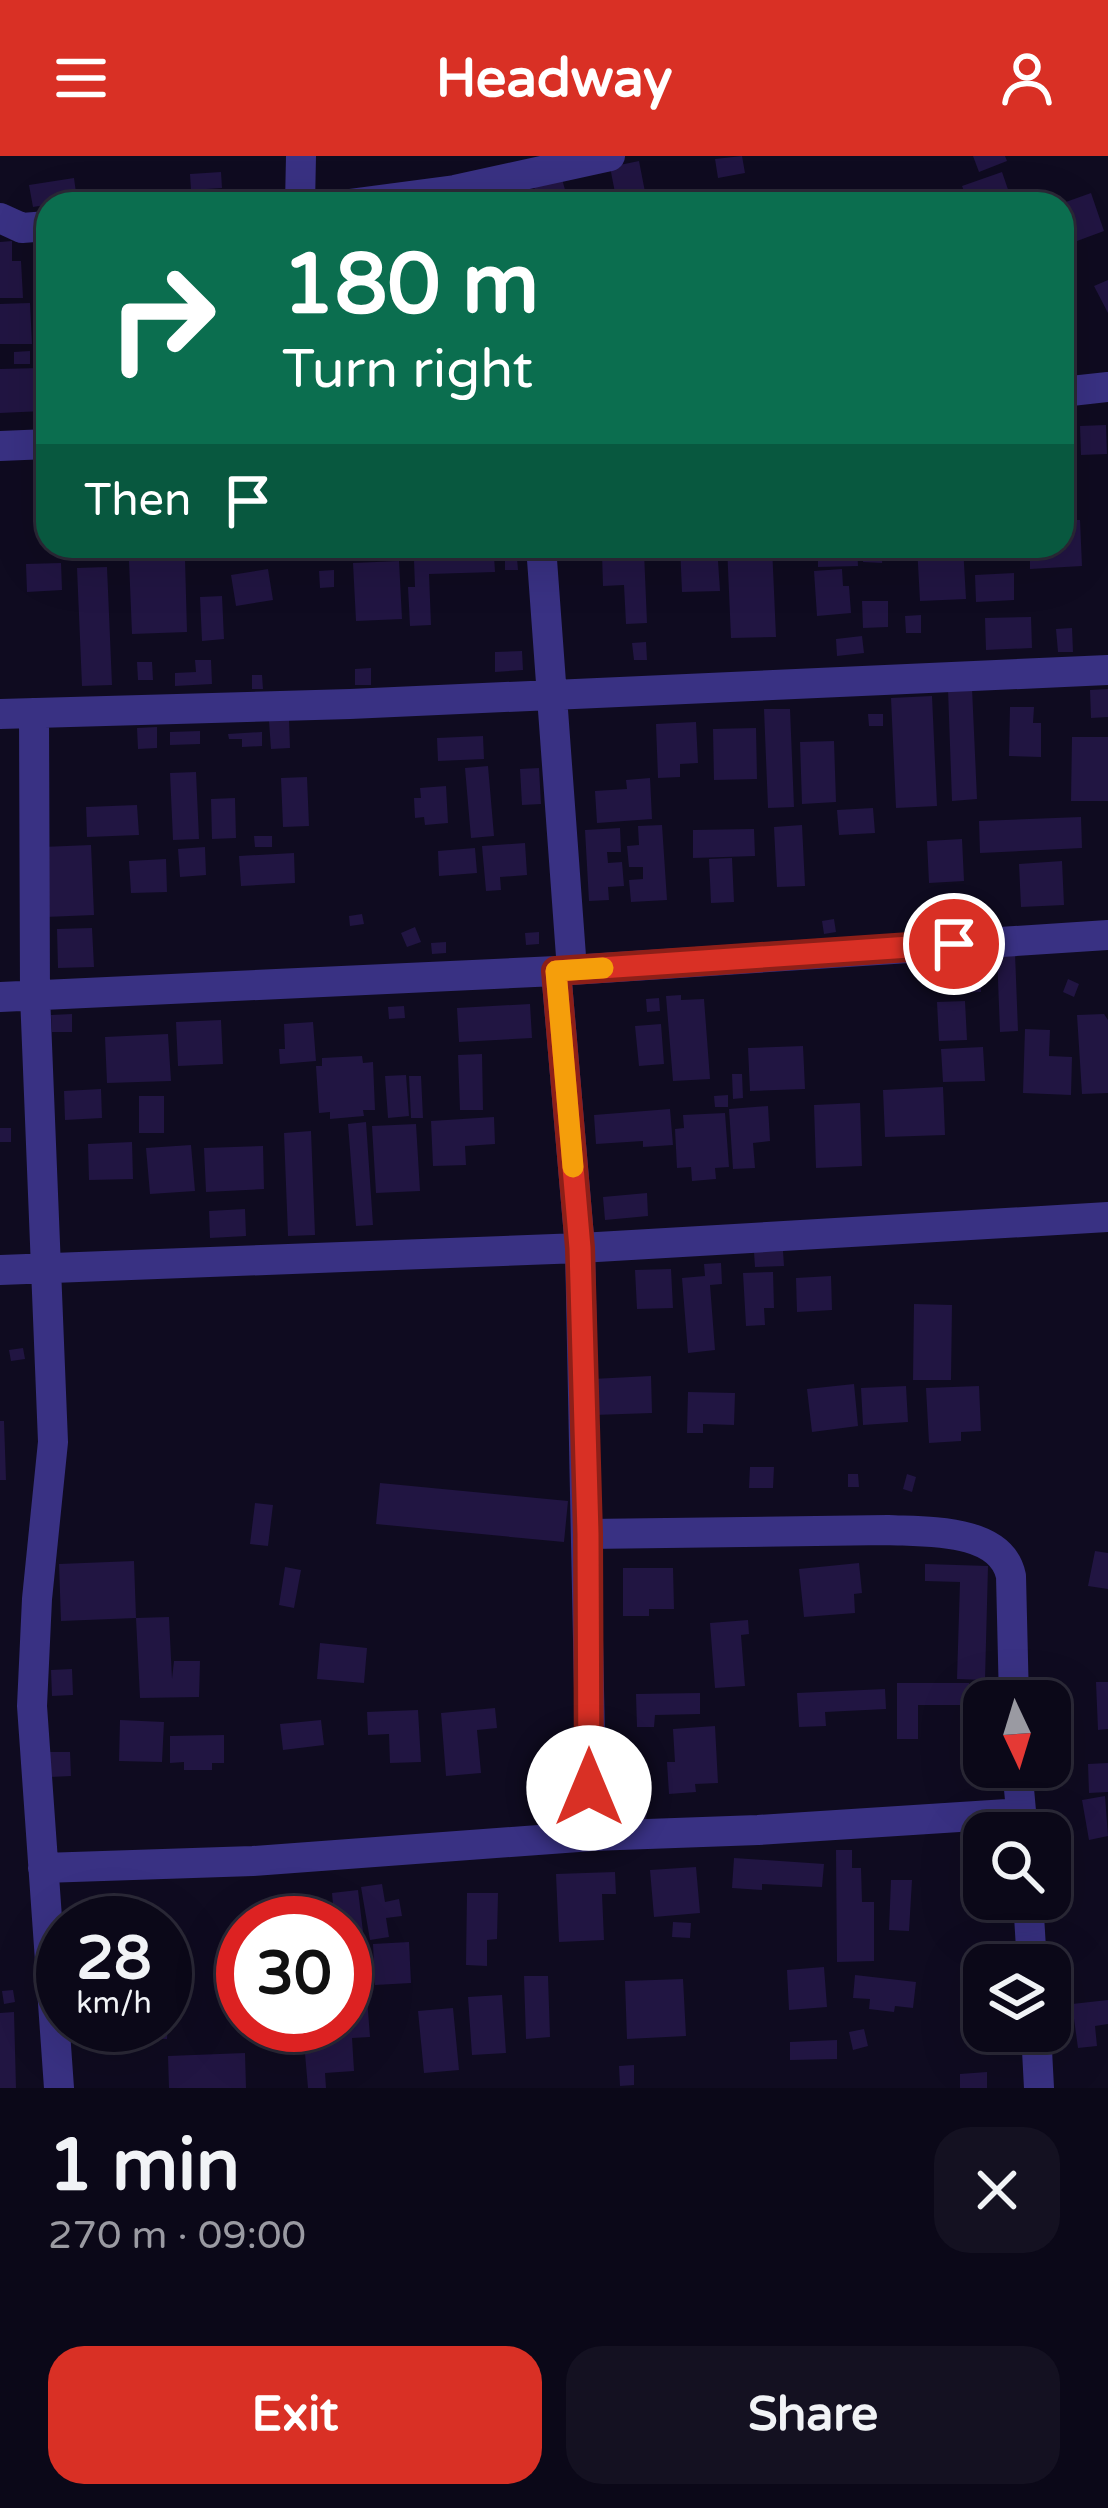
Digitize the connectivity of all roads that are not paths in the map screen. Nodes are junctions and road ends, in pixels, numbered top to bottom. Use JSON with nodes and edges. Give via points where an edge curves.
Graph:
{"nodes":[{"id":1,"x":301,"y":156,"type":"edge"},
{"id":2,"x":610,"y":156,"type":"edge"},
{"id":3,"x":300,"y":192,"type":"edge"},
{"id":4,"x":440,"y":192,"type":"edge"},
{"id":5,"x":0,"y":218,"type":"edge"},
{"id":6,"x":36,"y":227,"type":"edge"},
{"id":7,"x":1108,"y":387,"type":"edge"},
{"id":8,"x":1074,"y":391,"type":"edge"},
{"id":9,"x":36,"y":444,"type":"edge"},
{"id":10,"x":0,"y":446,"type":"edge"},
{"id":11,"x":542,"y":558,"type":"edge"},
{"id":12,"x":1108,"y":670,"type":"edge"},
{"id":13,"x":549,"y":694,"type":"junction"},
{"id":14,"x":34,"y":713,"type":"junction"},
{"id":15,"x":0,"y":714,"type":"edge"},
{"id":16,"x":1108,"y":935,"type":"edge"},
{"id":17,"x":564,"y":970,"type":"junction"},
{"id":18,"x":35,"y":995,"type":"junction"},
{"id":19,"x":0,"y":997,"type":"edge"},
{"id":20,"x":1108,"y":1217,"type":"edge"},
{"id":21,"x":580,"y":1248,"type":"junction"},
{"id":22,"x":47,"y":1268,"type":"junction"},
{"id":23,"x":0,"y":1270,"type":"edge"},
{"id":24,"x":588,"y":1534,"type":"junction"},
{"id":25,"x":1013,"y":1680,"type":"edge"},
{"id":26,"x":963,"y":1825,"type":"edge"},
{"id":27,"x":592,"y":1836,"type":"junction"},
{"id":28,"x":43,"y":1868,"type":"junction"},
{"id":29,"x":1037,"y":2052,"type":"edge"},
{"id":30,"x":58,"y":2088,"type":"edge"},
{"id":31,"x":1040,"y":2088,"type":"edge"}],
"edges":[{"from":1,"to":3,"type":"street"},
{"from":2,"to":4,"type":"street"},
{"from":5,"to":6,"type":"street"},
{"from":7,"to":8,"type":"street"},
{"from":9,"to":10,"type":"street"},
{"from":11,"to":13,"type":"street"},
{"from":12,"to":13,"type":"street"},
{"from":13,"to":14,"type":"street"},
{"from":13,"to":17,"type":"street"},
{"from":14,"to":15,"type":"street"},
{"from":14,"to":18,"type":"street"},
{"from":16,"to":17,"type":"street"},
{"from":17,"to":18,"type":"street"},
{"from":17,"to":21,"type":"street"},
{"from":18,"to":19,"type":"street"},
{"from":18,"to":22,"type":"street"},
{"from":20,"to":21,"type":"street"},
{"from":21,"to":22,"type":"street"},
{"from":21,"to":24,"type":"street"},
{"from":22,"to":23,"type":"street"},
{"from":22,"to":28,"type":"street","via":[[53,1442],[32,1706]]},
{"from":24,"to":25,"type":"street","via":[[888,1530],[988,1545],[1011,1576]]},
{"from":24,"to":27,"type":"street"},
{"from":26,"to":27,"type":"street"},
{"from":27,"to":28,"type":"street"},
{"from":28,"to":30,"type":"street"},
{"from":29,"to":31,"type":"street"}]}
